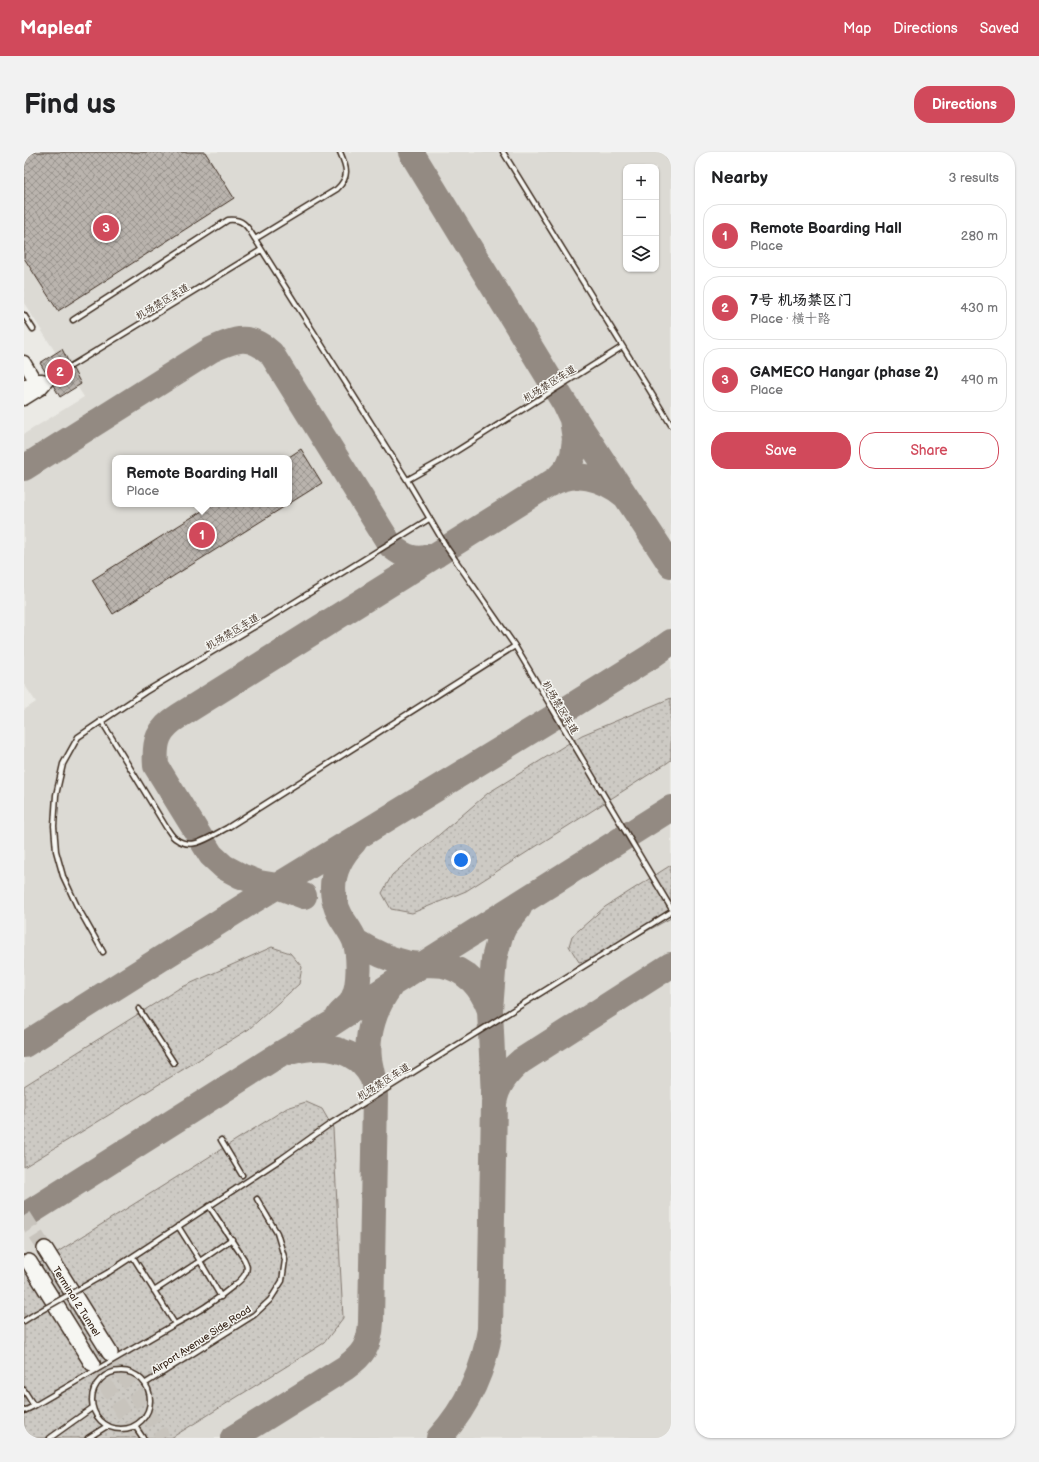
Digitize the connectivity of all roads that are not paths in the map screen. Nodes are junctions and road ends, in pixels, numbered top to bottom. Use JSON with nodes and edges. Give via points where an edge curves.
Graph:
{"nodes":[{"id":1,"x":340,"y":152,"type":"edge"},
{"id":2,"x":503,"y":152,"type":"edge"},
{"id":3,"x":668,"y":152,"type":"edge"},
{"id":4,"x":671,"y":158,"type":"edge"},
{"id":5,"x":255,"y":239,"type":"junction"},
{"id":6,"x":261,"y":250,"type":"junction"},
{"id":7,"x":24,"y":315,"type":"edge"},
{"id":8,"x":73,"y":320,"type":"dead end"},
{"id":9,"x":33,"y":329,"type":"dead end"},
{"id":10,"x":622,"y":347,"type":"junction"},
{"id":11,"x":24,"y":362,"type":"edge"},
{"id":12,"x":71,"y":366,"type":"dead end"},
{"id":13,"x":43,"y":382,"type":"junction"},
{"id":14,"x":24,"y":388,"type":"edge"},
{"id":15,"x":24,"y":399,"type":"edge"},
{"id":16,"x":671,"y":426,"type":"edge"},
{"id":17,"x":406,"y":480,"type":"junction"},
{"id":18,"x":429,"y":519,"type":"junction"},
{"id":19,"x":515,"y":646,"type":"junction"},
{"id":20,"x":101,"y":720,"type":"junction"},
{"id":21,"x":671,"y":908,"type":"edge"},
{"id":22,"x":671,"y":912,"type":"edge"},
{"id":23,"x":103,"y":952,"type":"dead end"},
{"id":24,"x":139,"y":1009,"type":"dead end"},
{"id":25,"x":174,"y":1063,"type":"dead end"},
{"id":26,"x":222,"y":1140,"type":"dead end"},
{"id":27,"x":242,"y":1175,"type":"dead end"},
{"id":28,"x":257,"y":1199,"type":"dead end"},
{"id":29,"x":209,"y":1206,"type":"junction"},
{"id":30,"x":178,"y":1226,"type":"junction"},
{"id":31,"x":232,"y":1239,"type":"junction"},
{"id":32,"x":45,"y":1249,"type":"tunnel mouth"},
{"id":33,"x":133,"y":1257,"type":"junction"},
{"id":34,"x":200,"y":1261,"type":"junction"},
{"id":35,"x":29,"y":1262,"type":"dead end"},
{"id":36,"x":154,"y":1291,"type":"junction"},
{"id":37,"x":221,"y":1297,"type":"junction"},
{"id":38,"x":24,"y":1321,"type":"edge"},
{"id":39,"x":175,"y":1324,"type":"junction"},
{"id":40,"x":110,"y":1353,"type":"tunnel mouth"},
{"id":41,"x":92,"y":1363,"type":"tunnel mouth"},
{"id":42,"x":146,"y":1383,"type":"junction"},
{"id":43,"x":24,"y":1390,"type":"edge"},
{"id":44,"x":34,"y":1406,"type":"junction"},
{"id":45,"x":92,"y":1408,"type":"junction"},
{"id":46,"x":24,"y":1412,"type":"edge"},
{"id":47,"x":107,"y":1426,"type":"junction"},
{"id":48,"x":135,"y":1426,"type":"junction"},
{"id":49,"x":50,"y":1438,"type":"edge"},
{"id":50,"x":88,"y":1438,"type":"edge"},
{"id":51,"x":143,"y":1438,"type":"edge"}],
"edges":[{"from":1,"to":5,"type":"lane","via":[[346,167],[343,183]]},
{"from":2,"to":10,"type":"lane"},
{"from":3,"to":4,"type":"lane"},
{"from":5,"to":6,"type":"lane","name":"机场禁区车道"},
{"from":5,"to":8,"type":"lane","name":"机场禁区车道","via":[[242,222],[228,220]]},
{"from":6,"to":12,"type":"lane","name":"机场禁区车道"},
{"from":6,"to":17,"type":"lane","name":"机场禁区车道"},
{"from":7,"to":9,"type":"lane"},
{"from":10,"to":16,"type":"lane"},
{"from":10,"to":17,"type":"lane","name":"机场禁区车道"},
{"from":11,"to":13,"type":"street"},
{"from":13,"to":14,"type":"street"},
{"from":13,"to":15,"type":"street"},
{"from":17,"to":18,"type":"lane","name":"机场禁区车道"},
{"from":18,"to":19,"type":"lane","name":"机场禁区车道"},
{"from":18,"to":20,"type":"lane","name":"机场禁区车道"},
{"from":19,"to":20,"type":"lane","via":[[200,843],[186,844],[176,840]]},
{"from":19,"to":21,"type":"lane","name":"机场禁区车道"},
{"from":20,"to":23,"type":"lane","via":[[78,736],[63,764],[56,794],[54,826],[56,851],[63,876]]},
{"from":22,"to":29,"type":"lane","name":"机场禁区车道","via":[[330,1124]]},
{"from":24,"to":25,"type":"lane"},
{"from":26,"to":27,"type":"lane"},
{"from":28,"to":42,"type":"lane","name":"Airport Avenue Side Road","via":[[277,1234],[285,1260],[282,1281],[270,1300],[254,1315]]},
{"from":29,"to":30,"type":"lane","name":"机场禁区车道"},
{"from":29,"to":31,"type":"lane"},
{"from":30,"to":33,"type":"lane","name":"机场禁区车道"},
{"from":30,"to":34,"type":"lane"},
{"from":31,"to":34,"type":"lane"},
{"from":31,"to":37,"type":"lane","via":[[247,1269],[241,1280]]},
{"from":32,"to":40,"type":"highway","name":"Terminal 2 Tunnel"},
{"from":33,"to":36,"type":"lane"},
{"from":33,"to":38,"type":"lane","name":"机场禁区车道","bridge":true},
{"from":34,"to":36,"type":"lane"},
{"from":34,"to":37,"type":"lane"},
{"from":35,"to":41,"type":"highway","name":"Terminal 2 Tunnel"},
{"from":36,"to":39,"type":"lane"},
{"from":37,"to":39,"type":"lane"},
{"from":39,"to":44,"type":"lane"},
{"from":42,"to":45,"type":"lane","via":[[129,1371],[109,1373],[100,1379],[94,1388]]},
{"from":42,"to":48,"type":"lane","via":[[150,1405],[146,1416]]},
{"from":43,"to":44,"type":"lane"},
{"from":44,"to":46,"type":"lane"},
{"from":45,"to":47,"type":"lane"},
{"from":45,"to":49,"type":"lane"},
{"from":47,"to":48,"type":"lane","via":[[117,1430]]},
{"from":47,"to":50,"type":"lane"},
{"from":48,"to":51,"type":"lane"}]}
